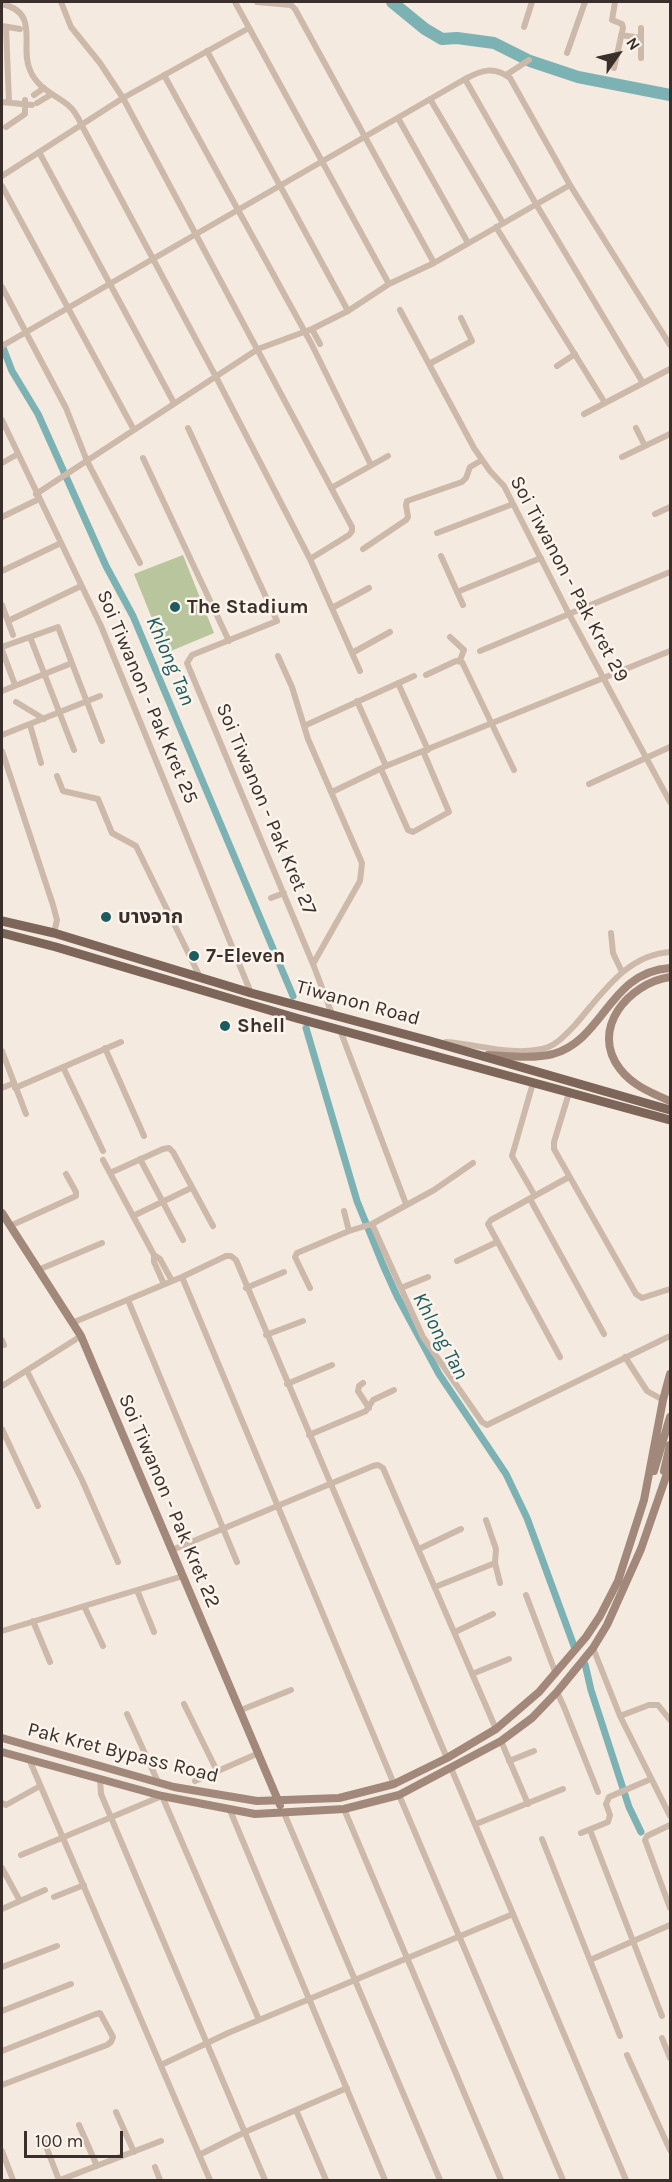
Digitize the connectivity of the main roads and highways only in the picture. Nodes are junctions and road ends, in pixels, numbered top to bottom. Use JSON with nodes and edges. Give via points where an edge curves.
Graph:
{"nodes":[{"id":1,"x":2,"y":921,"type":"edge"},
{"id":2,"x":2,"y":933,"type":"edge"},
{"id":3,"x":670,"y":968,"type":"edge"},
{"id":4,"x":670,"y":977,"type":"edge"},
{"id":5,"x":475,"y":1055,"type":"junction"},
{"id":6,"x":670,"y":1101,"type":"edge"},
{"id":7,"x":670,"y":1110,"type":"edge"},
{"id":8,"x":670,"y":1119,"type":"edge"},
{"id":9,"x":2,"y":1213,"type":"edge"},
{"id":10,"x":670,"y":1374,"type":"edge"},
{"id":11,"x":670,"y":1417,"type":"edge"},
{"id":12,"x":670,"y":1445,"type":"edge"},
{"id":13,"x":670,"y":1465,"type":"edge"},
{"id":14,"x":658,"y":1498,"type":"junction"},
{"id":15,"x":644,"y":1500,"type":"junction"},
{"id":16,"x":2,"y":1738,"type":"edge"},
{"id":17,"x":2,"y":1752,"type":"edge"},
{"id":18,"x":279,"y":1802,"type":"junction"},
{"id":19,"x":284,"y":1814,"type":"junction"}],
"edges":[{"from":1,"to":5,"type":"main road","name":"Tiwanon Road"},
{"from":2,"to":8,"type":"main road","name":"Tiwanon Road"},
{"from":3,"to":5,"type":"main road","via":[[640,977],[623,989],[590,1029],[563,1050],[536,1056]]},
{"from":4,"to":6,"type":"main road","via":[[637,990],[619,1007],[609,1039],[614,1061],[628,1077],[642,1089]]},
{"from":5,"to":7,"type":"main road","name":"Tiwanon Road"},
{"from":9,"to":18,"type":"main road","name":"Soi Tiwanon - Pak Kret 22","via":[[81,1336]]},
{"from":10,"to":15,"type":"main road","name":"Pak Kret Bypass Road"},
{"from":11,"to":15,"type":"main road"},
{"from":12,"to":14,"type":"main road"},
{"from":13,"to":14,"type":"main road","name":"Pak Kret Bypass Road"},
{"from":14,"to":19,"type":"main road","name":"Pak Kret Bypass Road","via":[[607,1625],[593,1648],[532,1718],[501,1741],[399,1796],[344,1809]]},
{"from":15,"to":18,"type":"main road","name":"Pak Kret Bypass Road","via":[[621,1572],[600,1616],[556,1674],[496,1729],[394,1784],[339,1798]]},
{"from":16,"to":18,"type":"main road","name":"Pak Kret Bypass Road","via":[[158,1782]]},
{"from":17,"to":19,"type":"main road","name":"Pak Kret Bypass Road","via":[[162,1796],[255,1814]]},
{"from":18,"to":19,"type":"main road","name":"Soi Tiwanon - Pak Kret 22"}]}
